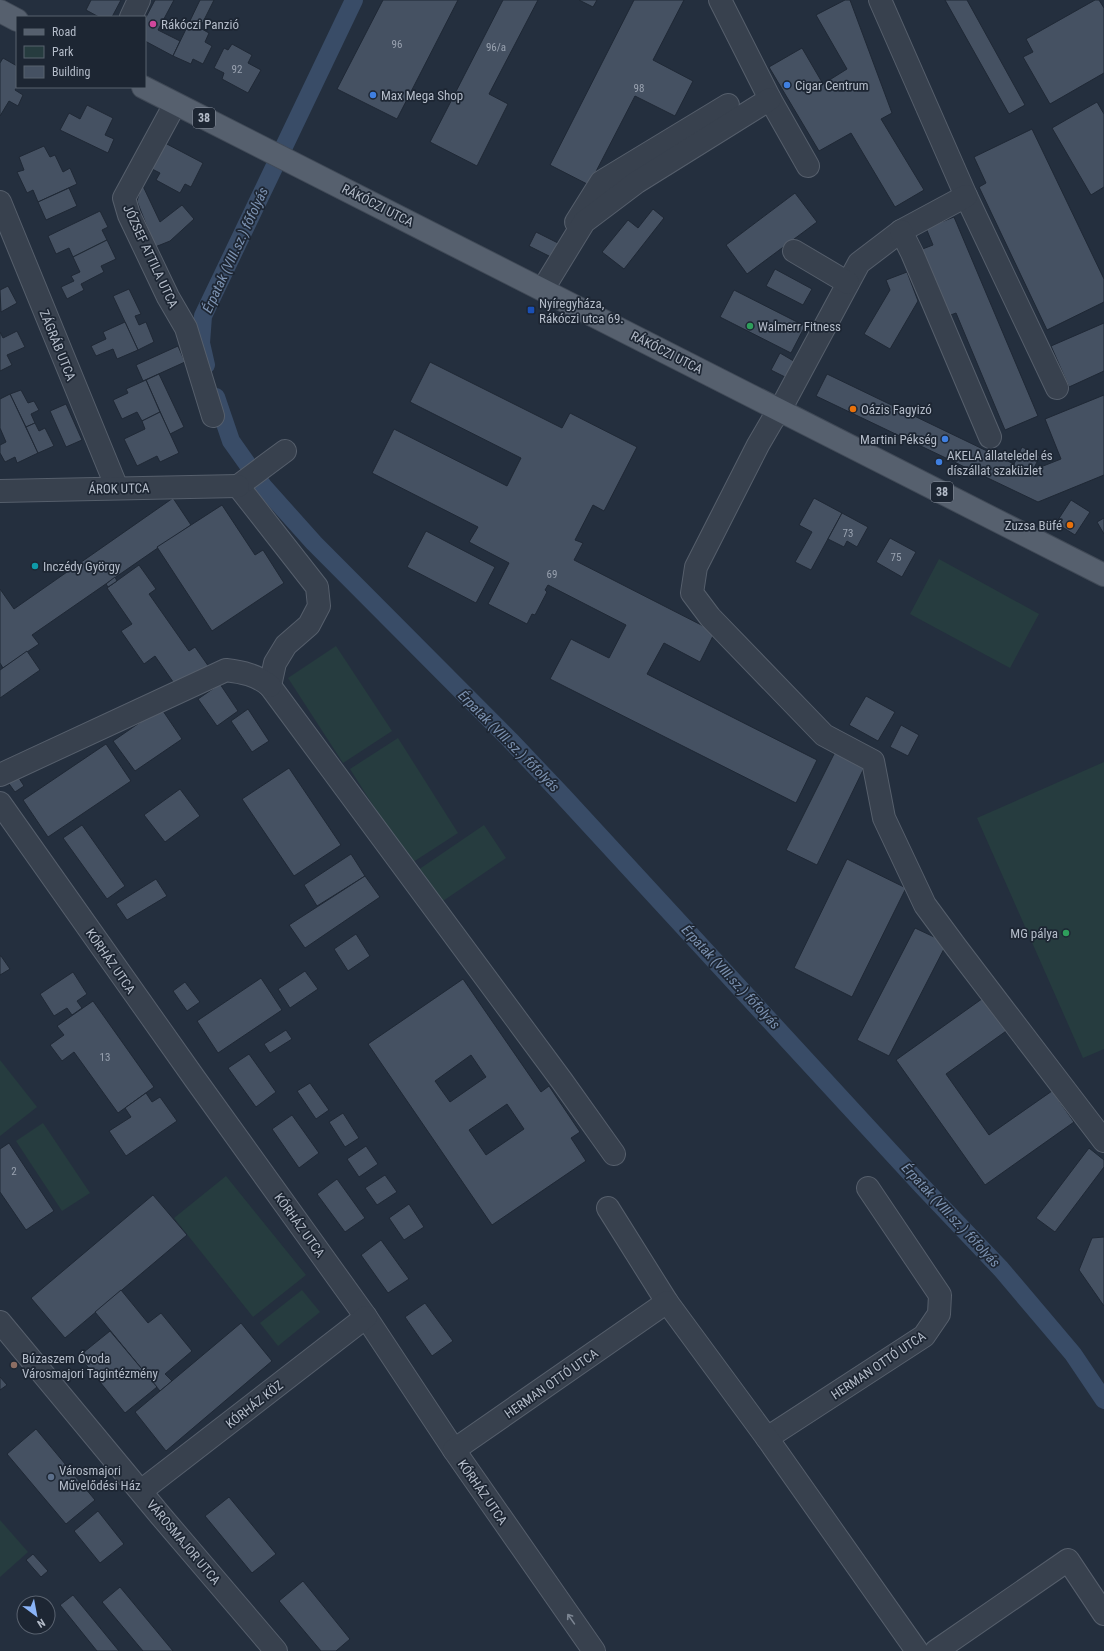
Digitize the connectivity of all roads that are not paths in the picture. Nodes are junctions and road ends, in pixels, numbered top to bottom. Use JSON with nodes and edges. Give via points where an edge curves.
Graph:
{"nodes":[{"id":1,"x":139,"y":0,"type":"edge"},
{"id":2,"x":720,"y":0,"type":"edge"},
{"id":3,"x":880,"y":0,"type":"edge"},
{"id":4,"x":0,"y":11,"type":"edge"},
{"id":5,"x":131,"y":16,"type":"edge"},
{"id":6,"x":16,"y":19,"type":"edge"},
{"id":7,"x":146,"y":88,"type":"edge"},
{"id":8,"x":770,"y":99,"type":"junction"},
{"id":9,"x":175,"y":104,"type":"junction"},
{"id":10,"x":728,"y":106,"type":"dead end"},
{"id":11,"x":808,"y":166,"type":"dead end"},
{"id":12,"x":966,"y":196,"type":"junction"},
{"id":13,"x":0,"y":202,"type":"edge"},
{"id":14,"x":901,"y":231,"type":"junction"},
{"id":15,"x":794,"y":251,"type":"dead end"},
{"id":16,"x":555,"y":268,"type":"junction"},
{"id":17,"x":848,"y":283,"type":"junction"},
{"id":18,"x":543,"y":289,"type":"junction"},
{"id":19,"x":1057,"y":388,"type":"dead end"},
{"id":20,"x":780,"y":410,"type":"junction"},
{"id":21,"x":213,"y":416,"type":"dead end"},
{"id":22,"x":990,"y":437,"type":"dead end"},
{"id":23,"x":285,"y":451,"type":"dead end"},
{"id":24,"x":238,"y":486,"type":"junction"},
{"id":25,"x":117,"y":488,"type":"junction"},
{"id":26,"x":0,"y":491,"type":"edge"},
{"id":27,"x":1104,"y":575,"type":"edge"},
{"id":28,"x":270,"y":686,"type":"junction"},
{"id":29,"x":0,"y":775,"type":"edge"},
{"id":30,"x":0,"y":802,"type":"edge"},
{"id":31,"x":1104,"y":1141,"type":"edge"},
{"id":32,"x":614,"y":1154,"type":"dead end"},
{"id":33,"x":868,"y":1188,"type":"dead end"},
{"id":34,"x":608,"y":1208,"type":"dead end"},
{"id":35,"x":667,"y":1302,"type":"junction"},
{"id":36,"x":366,"y":1317,"type":"junction"},
{"id":37,"x":0,"y":1322,"type":"edge"},
{"id":38,"x":767,"y":1438,"type":"junction"},
{"id":39,"x":454,"y":1450,"type":"junction"},
{"id":40,"x":141,"y":1491,"type":"junction"},
{"id":41,"x":1104,"y":1614,"type":"edge"},
{"id":42,"x":276,"y":1651,"type":"edge"},
{"id":43,"x":594,"y":1651,"type":"edge"},
{"id":44,"x":917,"y":1651,"type":"edge"},
{"id":45,"x":936,"y":1651,"type":"edge"}],
"edges":[{"from":1,"to":5,"type":"street"},
{"from":2,"to":8,"type":"street"},
{"from":3,"to":12,"type":"street"},
{"from":4,"to":6,"type":"main road"},
{"from":7,"to":9,"type":"main road","name":"RÁKÓCZI UTCA","number":"38"},
{"from":8,"to":11,"type":"street"},
{"from":8,"to":16,"type":"street","via":[[637,182],[584,222]]},
{"from":9,"to":18,"type":"main road","name":"RÁKÓCZI UTCA","number":"38"},
{"from":9,"to":21,"type":"street","name":"JÓZSEF ATTILA UTCA","via":[[124,198],[129,215],[168,298],[186,328]]},
{"from":10,"to":16,"type":"street","via":[[601,182],[556,254]]},
{"from":12,"to":14,"type":"street"},
{"from":12,"to":19,"type":"street"},
{"from":13,"to":25,"type":"street","name":"ZÁGRÁB UTCA"},
{"from":14,"to":17,"type":"street","via":[[859,263]]},
{"from":14,"to":22,"type":"street"},
{"from":15,"to":17,"type":"street"},
{"from":16,"to":18,"type":"street"},
{"from":17,"to":20,"type":"street"},
{"from":18,"to":20,"type":"main road","name":"RÁKÓCZI UTCA","number":"38"},
{"from":20,"to":27,"type":"main road","name":"RÁKÓCZI UTCA","number":"38"},
{"from":20,"to":31,"type":"street","via":[[758,445],[696,567],[692,593],[710,617],[824,735],[873,761],[884,818],[925,905]]},
{"from":23,"to":24,"type":"street"},
{"from":24,"to":25,"type":"street","name":"ÁROK UTCA"},
{"from":24,"to":28,"type":"street","via":[[317,587],[319,606],[309,625],[286,645],[275,662]]},
{"from":25,"to":26,"type":"street","name":"ÁROK UTCA"},
{"from":28,"to":29,"type":"street","via":[[245,672],[226,670]]},
{"from":28,"to":32,"type":"street"},
{"from":30,"to":36,"type":"street","name":"KÓRHÁZ UTCA"},
{"from":33,"to":38,"type":"street","name":"HERMAN OTTÓ UTCA","via":[[940,1295],[939,1314],[924,1336]]},
{"from":34,"to":35,"type":"street"},
{"from":35,"to":38,"type":"street"},
{"from":35,"to":39,"type":"street","name":"HERMAN OTTÓ UTCA"},
{"from":36,"to":39,"type":"street","name":"KÓRHÁZ UTCA"},
{"from":36,"to":40,"type":"street","name":"KÓRHÁZ KÖZ"},
{"from":37,"to":40,"type":"street","name":"VÁROSMAJOR UTCA"},
{"from":38,"to":44,"type":"street"},
{"from":43,"to":39,"type":"street","name":"KÓRHÁZ UTCA","one_way":true},
{"from":40,"to":42,"type":"street","name":"VÁROSMAJOR UTCA"},
{"from":41,"to":45,"type":"street","via":[[1068,1560]]}]}
